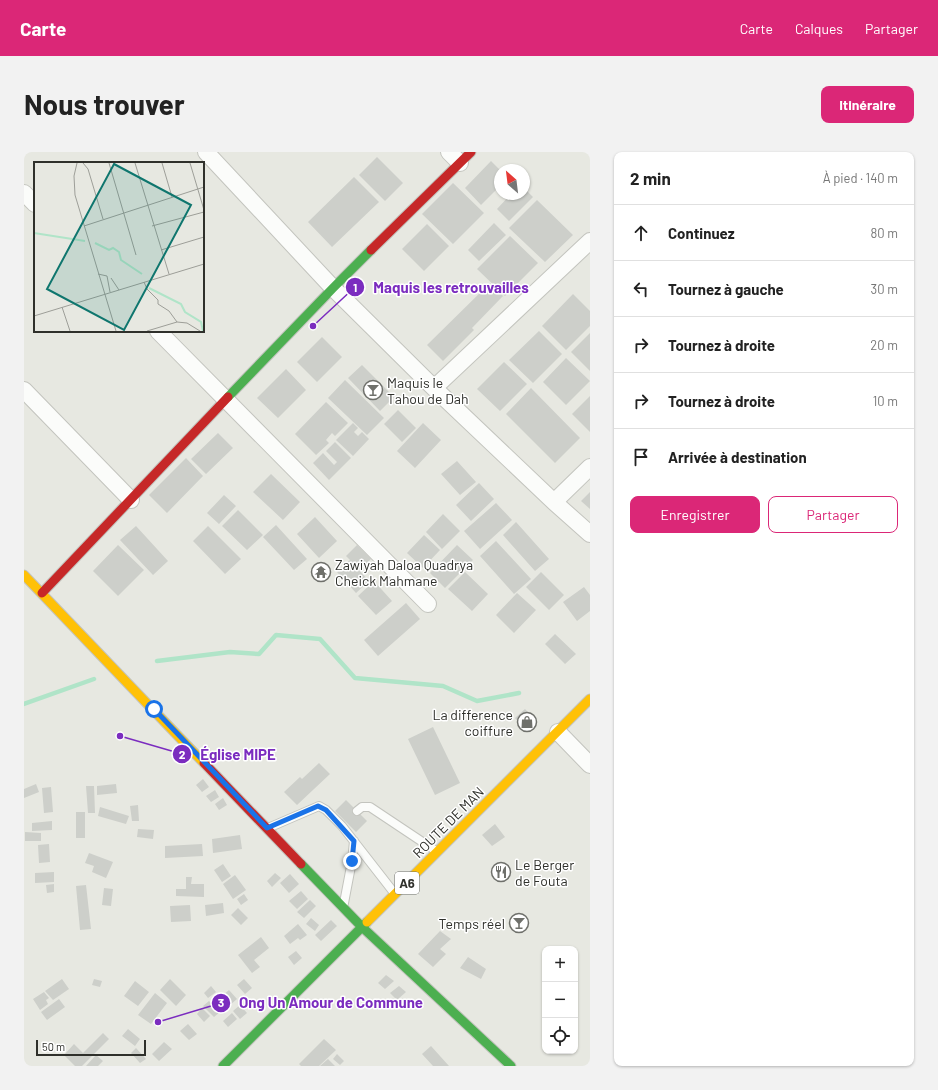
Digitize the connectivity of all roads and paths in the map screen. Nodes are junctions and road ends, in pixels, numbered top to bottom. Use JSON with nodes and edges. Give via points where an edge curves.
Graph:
{"nodes":[{"id":1,"x":206,"y":152,"type":"edge"},
{"id":2,"x":460,"y":156,"type":"edge"},
{"id":3,"x":24,"y":193,"type":"edge"},
{"id":4,"x":34,"y":203,"type":"edge"},
{"id":5,"x":590,"y":241,"type":"edge"},
{"id":6,"x":333,"y":288,"type":"junction"},
{"id":7,"x":159,"y":332,"type":"edge"},
{"id":8,"x":434,"y":388,"type":"junction"},
{"id":9,"x":24,"y":390,"type":"edge"},
{"id":10,"x":225,"y":400,"type":"junction"},
{"id":11,"x":590,"y":467,"type":"edge"},
{"id":12,"x":131,"y":500,"type":"junction"},
{"id":13,"x":554,"y":502,"type":"junction"},
{"id":14,"x":590,"y":534,"type":"edge"},
{"id":15,"x":24,"y":575,"type":"edge"},
{"id":16,"x":42,"y":593,"type":"junction"},
{"id":17,"x":428,"y":604,"type":"dead end"},
{"id":18,"x":590,"y":700,"type":"edge"},
{"id":19,"x":558,"y":732,"type":"junction"},
{"id":20,"x":590,"y":765,"type":"edge"},
{"id":21,"x":357,"y":811,"type":"dead end"},
{"id":22,"x":267,"y":828,"type":"junction"},
{"id":23,"x":354,"y":841,"type":"junction"},
{"id":24,"x":437,"y":852,"type":"junction"},
{"id":25,"x":395,"y":895,"type":"junction"},
{"id":26,"x":343,"y":908,"type":"junction"},
{"id":27,"x":362,"y":927,"type":"junction"},
{"id":28,"x":222,"y":1066,"type":"edge"},
{"id":29,"x":511,"y":1066,"type":"edge"}],
"edges":[{"from":1,"to":6,"type":"street"},
{"from":2,"to":6,"type":"main road"},
{"from":3,"to":4,"type":"street"},
{"from":5,"to":8,"type":"street"},
{"from":6,"to":8,"type":"street"},
{"from":6,"to":10,"type":"main road"},
{"from":7,"to":10,"type":"street"},
{"from":8,"to":13,"type":"street"},
{"from":9,"to":12,"type":"street"},
{"from":10,"to":12,"type":"main road"},
{"from":10,"to":17,"type":"street"},
{"from":11,"to":13,"type":"street"},
{"from":12,"to":16,"type":"main road"},
{"from":13,"to":14,"type":"street"},
{"from":15,"to":16,"type":"main road"},
{"from":16,"to":22,"type":"main road"},
{"from":18,"to":19,"type":"main road","name":"ROUTE DE MAN","number":"A6"},
{"from":19,"to":20,"type":"street"},
{"from":19,"to":24,"type":"main road","name":"ROUTE DE MAN","number":"A6"},
{"from":21,"to":24,"type":"lane","via":[[362,807],[370,807]]},
{"from":22,"to":23,"type":"lane","via":[[318,806],[344,824]]},
{"from":22,"to":26,"type":"main road"},
{"from":23,"to":25,"type":"lane"},
{"from":23,"to":26,"type":"lane"},
{"from":24,"to":25,"type":"main road","name":"ROUTE DE MAN","number":"A6"},
{"from":25,"to":27,"type":"main road","name":"ROUTE DE MAN","number":"A6"},
{"from":26,"to":27,"type":"main road"},
{"from":27,"to":28,"type":"main road","name":"ROUTE DE MAN","number":"A6"},
{"from":27,"to":29,"type":"main road"}]}
